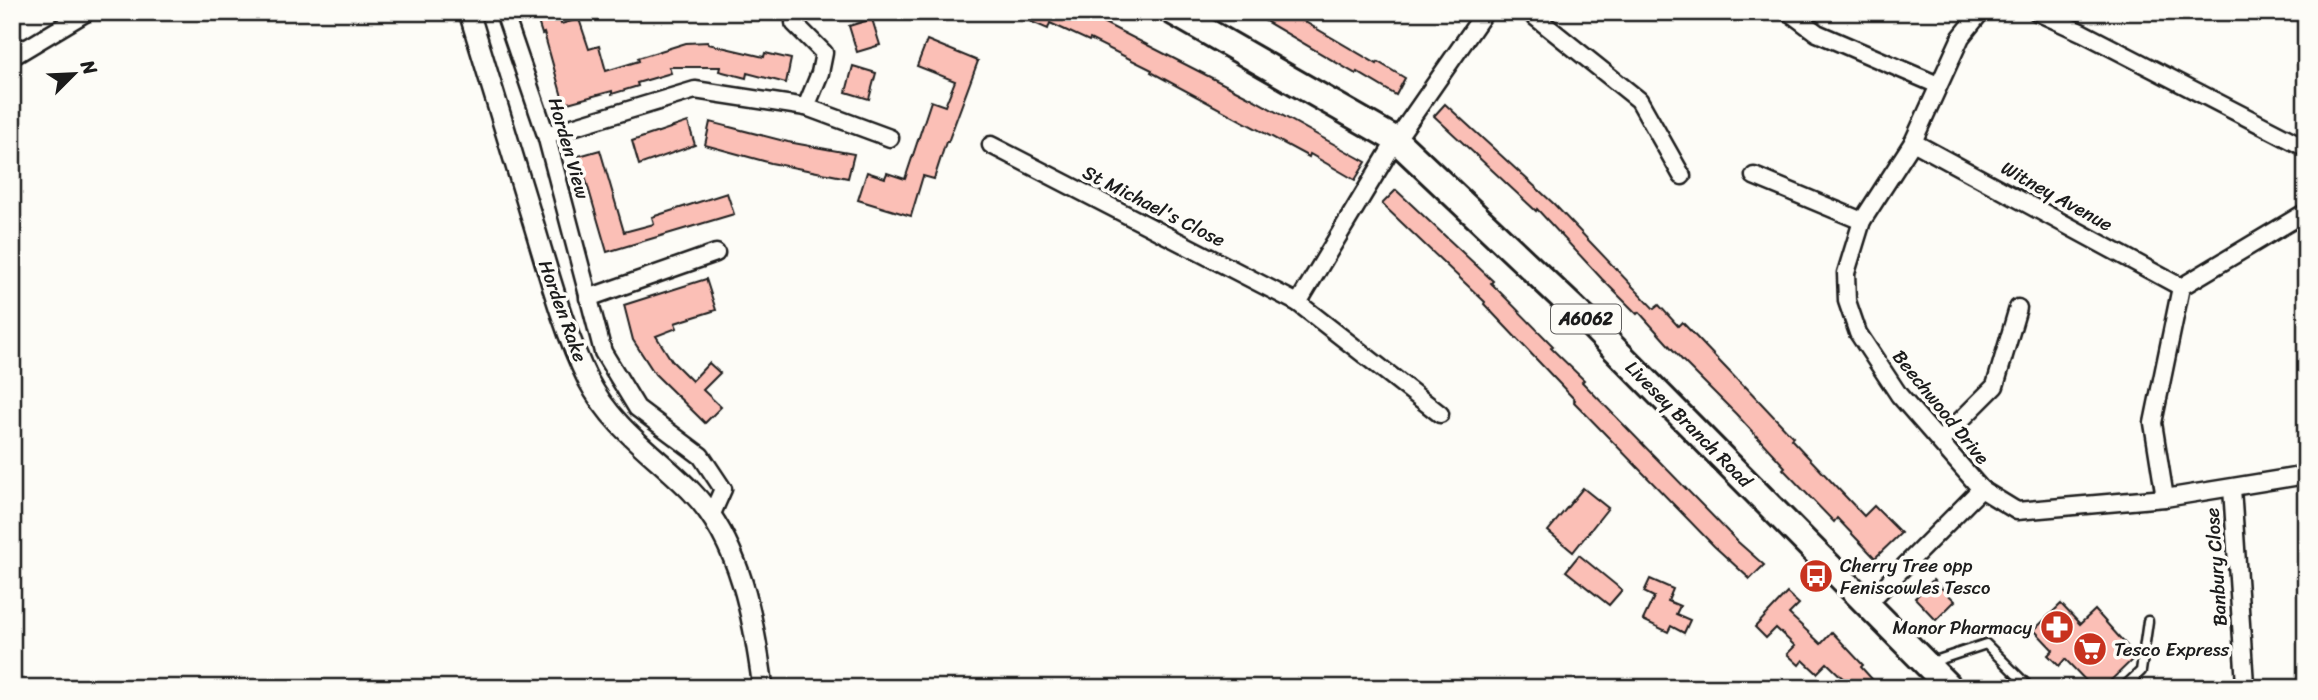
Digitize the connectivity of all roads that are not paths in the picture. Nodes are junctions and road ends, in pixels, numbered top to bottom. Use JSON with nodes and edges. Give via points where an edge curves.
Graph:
{"nodes":[{"id":1,"x":86,"y":12,"type":"edge"},
{"id":2,"x":469,"y":12,"type":"edge"},
{"id":3,"x":504,"y":12,"type":"edge"},
{"id":4,"x":1173,"y":12,"type":"edge"},
{"id":5,"x":1485,"y":12,"type":"edge"},
{"id":6,"x":1529,"y":12,"type":"edge"},
{"id":7,"x":1789,"y":12,"type":"edge"},
{"id":8,"x":1981,"y":12,"type":"edge"},
{"id":9,"x":2037,"y":12,"type":"edge"},
{"id":10,"x":794,"y":23,"type":"dead end"},
{"id":11,"x":12,"y":41,"type":"edge"},
{"id":12,"x":29,"y":47,"type":"junction"},
{"id":13,"x":12,"y":57,"type":"edge"},
{"id":14,"x":1938,"y":85,"type":"junction"},
{"id":15,"x":806,"y":107,"type":"junction"},
{"id":16,"x":545,"y":135,"type":"junction"},
{"id":17,"x":890,"y":138,"type":"dead end"},
{"id":18,"x":1396,"y":140,"type":"junction"},
{"id":19,"x":1913,"y":142,"type":"junction"},
{"id":20,"x":991,"y":145,"type":"dead end"},
{"id":21,"x":2306,"y":148,"type":"edge"},
{"id":22,"x":1682,"y":176,"type":"dead end"},
{"id":23,"x":1754,"y":176,"type":"dead end"},
{"id":24,"x":2306,"y":212,"type":"edge"},
{"id":25,"x":1862,"y":221,"type":"junction"},
{"id":26,"x":716,"y":253,"type":"dead end"},
{"id":27,"x":2180,"y":287,"type":"junction"},
{"id":28,"x":588,"y":298,"type":"junction"},
{"id":29,"x":1298,"y":303,"type":"junction"},
{"id":30,"x":2018,"y":308,"type":"dead end"},
{"id":31,"x":1440,"y":414,"type":"dead end"},
{"id":32,"x":1940,"y":441,"type":"junction"},
{"id":33,"x":2306,"y":475,"type":"edge"},
{"id":34,"x":2232,"y":488,"type":"junction"},
{"id":35,"x":1981,"y":489,"type":"junction"},
{"id":36,"x":2165,"y":498,"type":"junction"},
{"id":37,"x":711,"y":516,"type":"junction"},
{"id":38,"x":1867,"y":604,"type":"junction"},
{"id":39,"x":2148,"y":621,"type":"dead end"},
{"id":40,"x":1927,"y":664,"type":"junction"},
{"id":41,"x":2245,"y":684,"type":"dead end"},
{"id":42,"x":763,"y":688,"type":"edge"},
{"id":43,"x":1950,"y":688,"type":"edge"},
{"id":44,"x":2030,"y":688,"type":"edge"},
{"id":45,"x":2123,"y":688,"type":"edge"}],
"edges":[{"from":1,"to":12,"type":"street"},
{"from":2,"to":37,"type":"street","name":"Horden Rake","via":[[566,331],[590,383],[625,433],[693,493]]},
{"from":3,"to":16,"type":"street","name":"Horden View"},
{"from":4,"to":18,"type":"main road","name":"Livesey Branch Road","number":"A6062"},
{"from":5,"to":18,"type":"street"},
{"from":6,"to":22,"type":"street","via":[[1639,100]]},
{"from":7,"to":14,"type":"street","via":[[1817,33]]},
{"from":8,"to":14,"type":"street","name":"Beechwood Drive","via":[[1961,37]]},
{"from":9,"to":21,"type":"street"},
{"from":10,"to":15,"type":"street","via":[[824,53]]},
{"from":11,"to":12,"type":"lane"},
{"from":12,"to":13,"type":"street"},
{"from":14,"to":19,"type":"street","name":"Beechwood Drive"},
{"from":15,"to":16,"type":"street","via":[[695,90]]},
{"from":15,"to":17,"type":"street"},
{"from":16,"to":28,"type":"street","name":"Horden View"},
{"from":18,"to":29,"type":"street"},
{"from":18,"to":38,"type":"main road","name":"Livesey Branch Road","number":"A6062","via":[[1591,324]]},
{"from":19,"to":25,"type":"street","name":"Beechwood Drive"},
{"from":19,"to":27,"type":"street","name":"Witney Avenue"},
{"from":20,"to":29,"type":"street","name":"St Michael's Close"},
{"from":23,"to":25,"type":"street"},
{"from":24,"to":27,"type":"street"},
{"from":25,"to":32,"type":"street","name":"Beechwood Drive","via":[[1846,273],[1847,301],[1858,333],[1899,395]]},
{"from":26,"to":28,"type":"street"},
{"from":27,"to":36,"type":"street","via":[[2153,424]]},
{"from":28,"to":37,"type":"street","name":"Horden View","via":[[603,352],[637,408],[701,456],[723,489]]},
{"from":29,"to":31,"type":"street","name":"St Michael's Close"},
{"from":30,"to":32,"type":"street","via":[[1995,386]]},
{"from":32,"to":35,"type":"street","name":"Beechwood Drive"},
{"from":33,"to":34,"type":"street","name":"Beechwood Drive"},
{"from":34,"to":36,"type":"street","name":"Beechwood Drive"},
{"from":34,"to":41,"type":"street","name":"Banbury Close"},
{"from":35,"to":36,"type":"street","name":"Beechwood Drive","via":[[2017,511]]},
{"from":35,"to":38,"type":"street","name":"Beechwood Drive"},
{"from":37,"to":42,"type":"street","name":"Horden Rake","via":[[723,533],[741,582]]},
{"from":38,"to":40,"type":"main road","name":"Livesey Branch Road","number":"A6062"},
{"from":39,"to":45,"type":"lane","via":[[2141,671]]},
{"from":40,"to":43,"type":"main road","name":"Livesey Branch Road","number":"A6062"},
{"from":40,"to":44,"type":"lane","via":[[1986,644]]}]}
